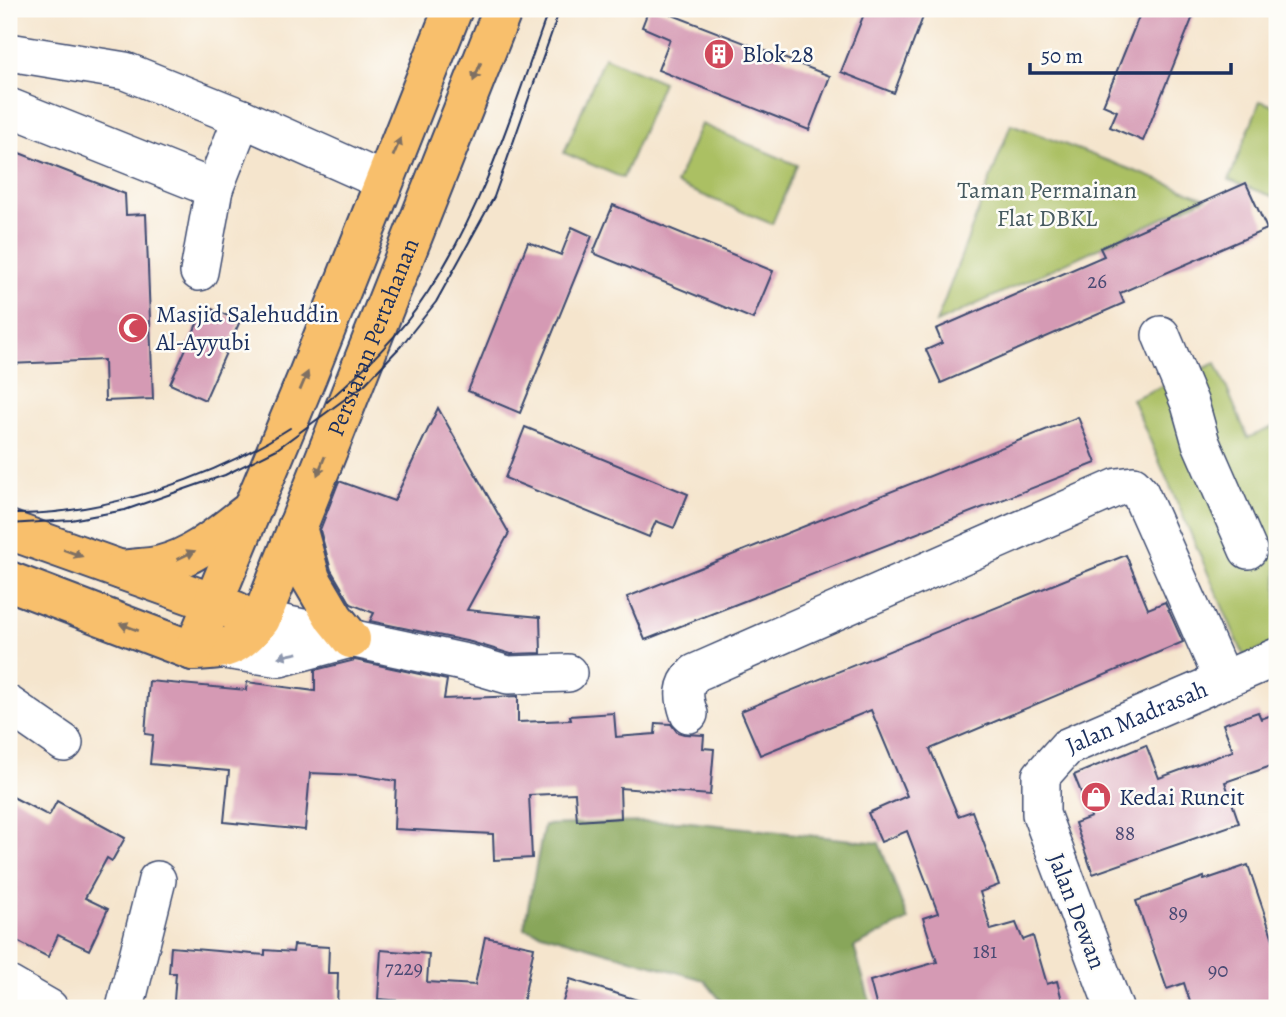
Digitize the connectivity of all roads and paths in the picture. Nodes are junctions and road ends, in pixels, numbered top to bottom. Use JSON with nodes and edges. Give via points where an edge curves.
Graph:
{"nodes":[{"id":1,"x":453,"y":9,"type":"edge"},
{"id":2,"x":503,"y":9,"type":"edge"},
{"id":3,"x":9,"y":52,"type":"edge"},
{"id":4,"x":9,"y":107,"type":"edge"},
{"id":5,"x":242,"y":118,"type":"junction"},
{"id":6,"x":383,"y":181,"type":"junction"},
{"id":7,"x":214,"y":189,"type":"junction"},
{"id":8,"x":199,"y":272,"type":"dead end"},
{"id":9,"x":1161,"y":335,"type":"dead end"},
{"id":10,"x":249,"y":512,"type":"junction"},
{"id":11,"x":297,"y":527,"type":"junction"},
{"id":12,"x":9,"y":530,"type":"edge"},
{"id":13,"x":1248,"y":550,"type":"dead end"},
{"id":14,"x":120,"y":570,"type":"junction"},
{"id":15,"x":9,"y":581,"type":"edge"},
{"id":16,"x":212,"y":603,"type":"junction"},
{"id":17,"x":261,"y":619,"type":"junction"},
{"id":18,"x":351,"y":639,"type":"junction"},
{"id":19,"x":209,"y":651,"type":"junction"},
{"id":20,"x":1277,"y":657,"type":"edge"},
{"id":21,"x":568,"y":673,"type":"dead end"},
{"id":22,"x":1223,"y":680,"type":"junction"},
{"id":23,"x":9,"y":705,"type":"edge"},
{"id":24,"x":689,"y":714,"type":"dead end"},
{"id":25,"x":64,"y":743,"type":"dead end"},
{"id":26,"x":1041,"y":814,"type":"joint"},
{"id":27,"x":157,"y":880,"type":"dead end"},
{"id":28,"x":9,"y":985,"type":"edge"},
{"id":29,"x":49,"y":1008,"type":"edge"},
{"id":30,"x":125,"y":1008,"type":"edge"},
{"id":31,"x":1114,"y":1008,"type":"edge"}],
"edges":[{"from":6,"to":1,"type":"main road","name":"Persiaran Pertahanan","one_way":true},
{"from":2,"to":11,"type":"main road","name":"Persiaran Pertahanan","one_way":true},
{"from":3,"to":5,"type":"street","via":[[125,71]]},
{"from":4,"to":7,"type":"street"},
{"from":5,"to":6,"type":"street"},
{"from":5,"to":7,"type":"street"},
{"from":10,"to":6,"type":"main road","name":"Persiaran Pertahanan","one_way":true},
{"from":7,"to":8,"type":"street"},
{"from":9,"to":13,"type":"street"},
{"from":14,"to":10,"type":"main road","one_way":true,"via":[[185,557]]},
{"from":10,"to":16,"type":"main road","name":"Persiaran Pertahanan"},
{"from":11,"to":17,"type":"main road","name":"Persiaran Pertahanan"},
{"from":11,"to":18,"type":"main road","via":[[311,579]]},
{"from":12,"to":14,"type":"main road","one_way":true},
{"from":14,"to":16,"type":"main road"},
{"from":19,"to":15,"type":"main road","one_way":true},
{"from":16,"to":17,"type":"main road"},
{"from":16,"to":19,"type":"main road","name":"Persiaran Pertahanan"},
{"from":17,"to":18,"type":"street"},
{"from":17,"to":19,"type":"main road","name":"Persiaran Pertahanan","via":[[244,639]]},
{"from":18,"to":19,"type":"street","one_way":true,"via":[[280,658]]},
{"from":18,"to":21,"type":"street","via":[[508,675]]},
{"from":20,"to":22,"type":"street","name":"Jalan Madrasah"},
{"from":22,"to":24,"type":"street","via":[[1133,485],[695,673],[684,688]]},
{"from":22,"to":26,"type":"street","name":"Jalan Madrasah","via":[[1068,747],[1041,776]]},
{"from":23,"to":25,"type":"street"},
{"from":26,"to":31,"type":"street","name":"Jalan Dewan"},
{"from":27,"to":30,"type":"street"},
{"from":28,"to":29,"type":"street"}]}
